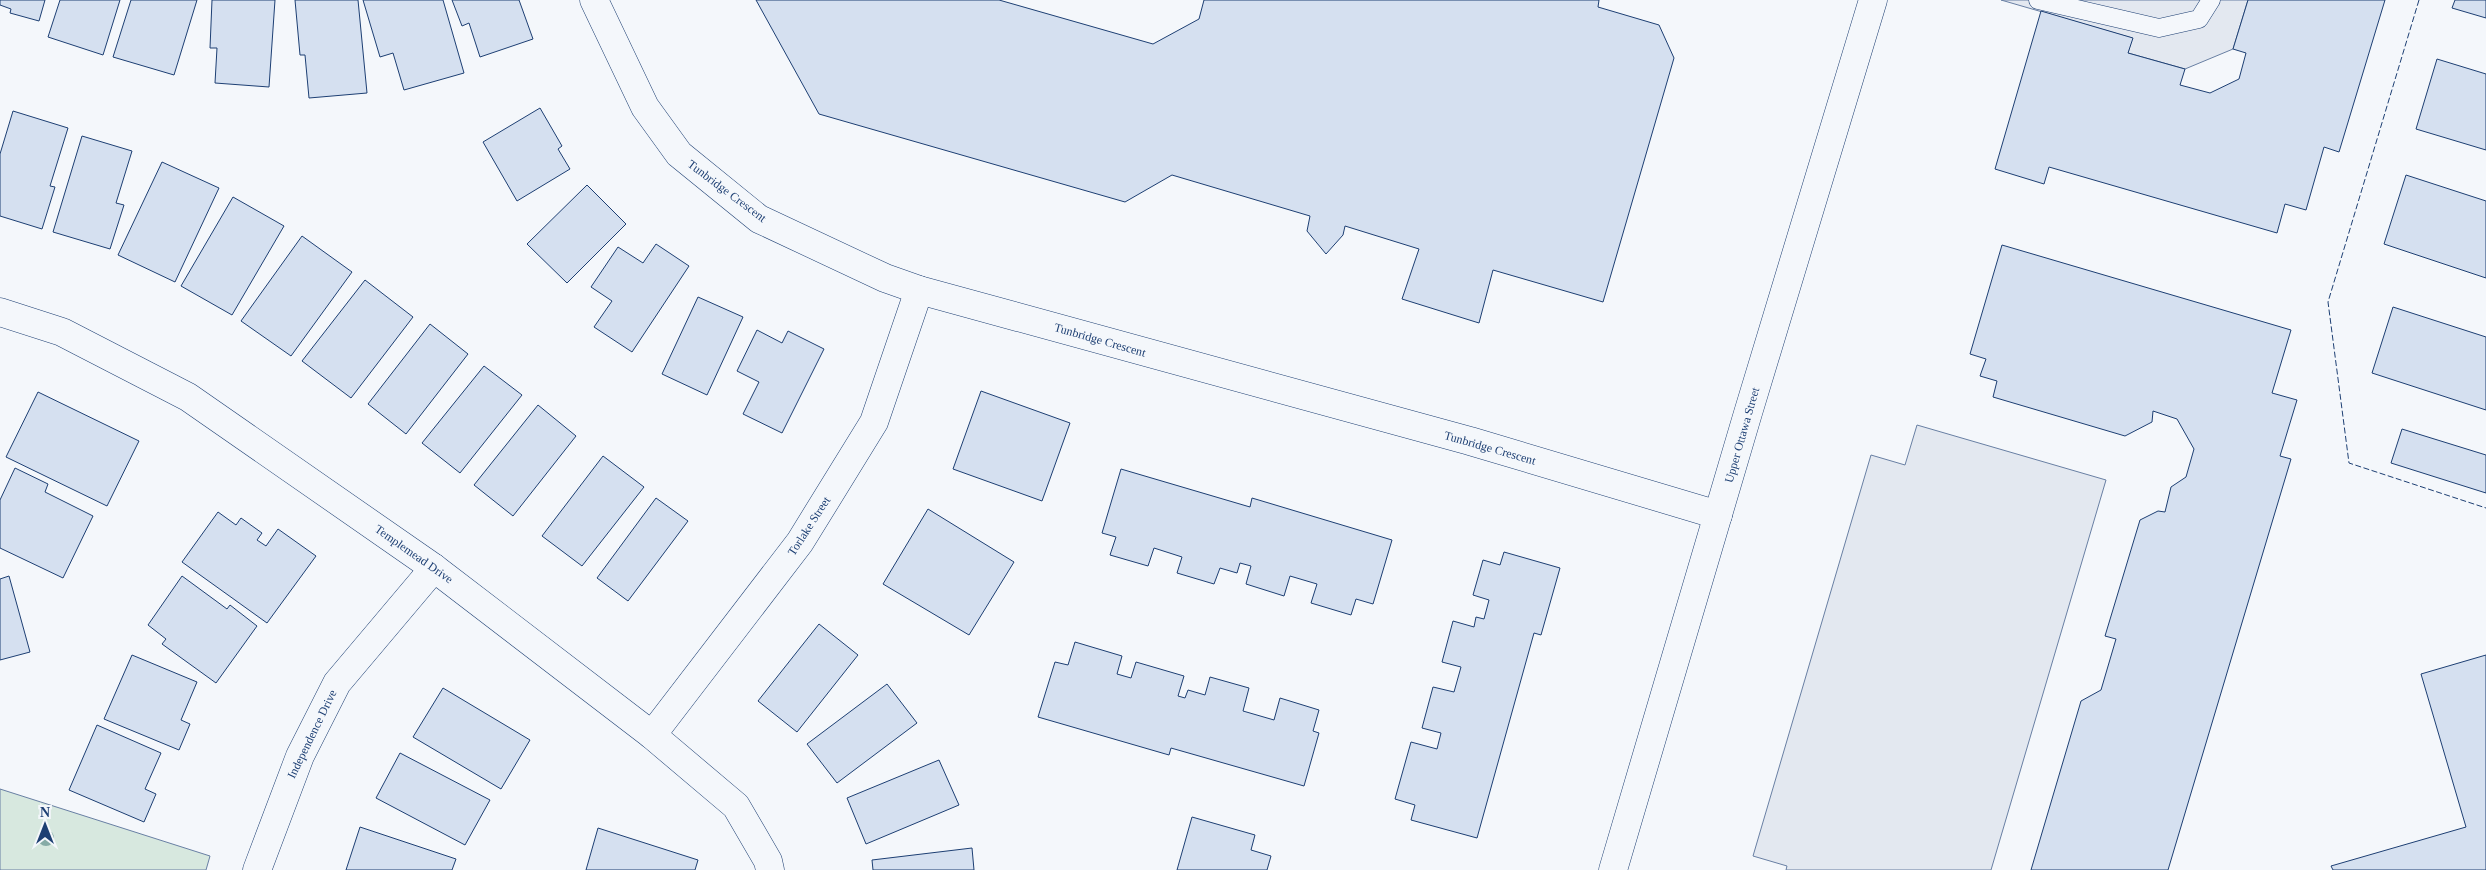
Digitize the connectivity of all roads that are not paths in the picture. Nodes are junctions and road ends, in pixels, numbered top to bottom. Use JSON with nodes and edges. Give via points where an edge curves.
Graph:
{"nodes":[{"id":1,"x":594,"y":0,"type":"edge"},
{"id":2,"x":1873,"y":0,"type":"edge"},
{"id":3,"x":2038,"y":0,"type":"edge"},
{"id":4,"x":2211,"y":0,"type":"edge"},
{"id":5,"x":919,"y":290,"type":"junction"},
{"id":6,"x":0,"y":312,"type":"edge"},
{"id":7,"x":1718,"y":515,"type":"junction"},
{"id":8,"x":434,"y":568,"type":"junction"},
{"id":9,"x":652,"y":735,"type":"junction"},
{"id":10,"x":258,"y":870,"type":"edge"},
{"id":11,"x":770,"y":870,"type":"edge"},
{"id":12,"x":1613,"y":870,"type":"edge"}],
"edges":[{"from":1,"to":5,"type":"street","name":"Tunbridge Crescent","via":[[645,107],[678,154],[759,218],[885,278]]},
{"from":2,"to":7,"type":"street","name":"Upper Ottawa Street"},
{"from":3,"to":4,"type":"lane","via":[[2159,28],[2199,19]]},
{"from":5,"to":7,"type":"street","name":"Tunbridge Crescent","via":[[1470,441]]},
{"from":5,"to":9,"type":"street","name":"Torlake Street","via":[[874,422],[800,542]]},
{"from":6,"to":8,"type":"street","name":"Templemead Drive","via":[[62,332],[188,396]]},
{"from":7,"to":12,"type":"street","name":"Upper Ottawa Street"},
{"from":8,"to":9,"type":"street","name":"Templemead Drive"},
{"from":8,"to":10,"type":"street","name":"Independence Drive","via":[[333,691],[300,756]]},
{"from":9,"to":11,"type":"street","name":"Templemead Drive","via":[[736,806]]}]}
